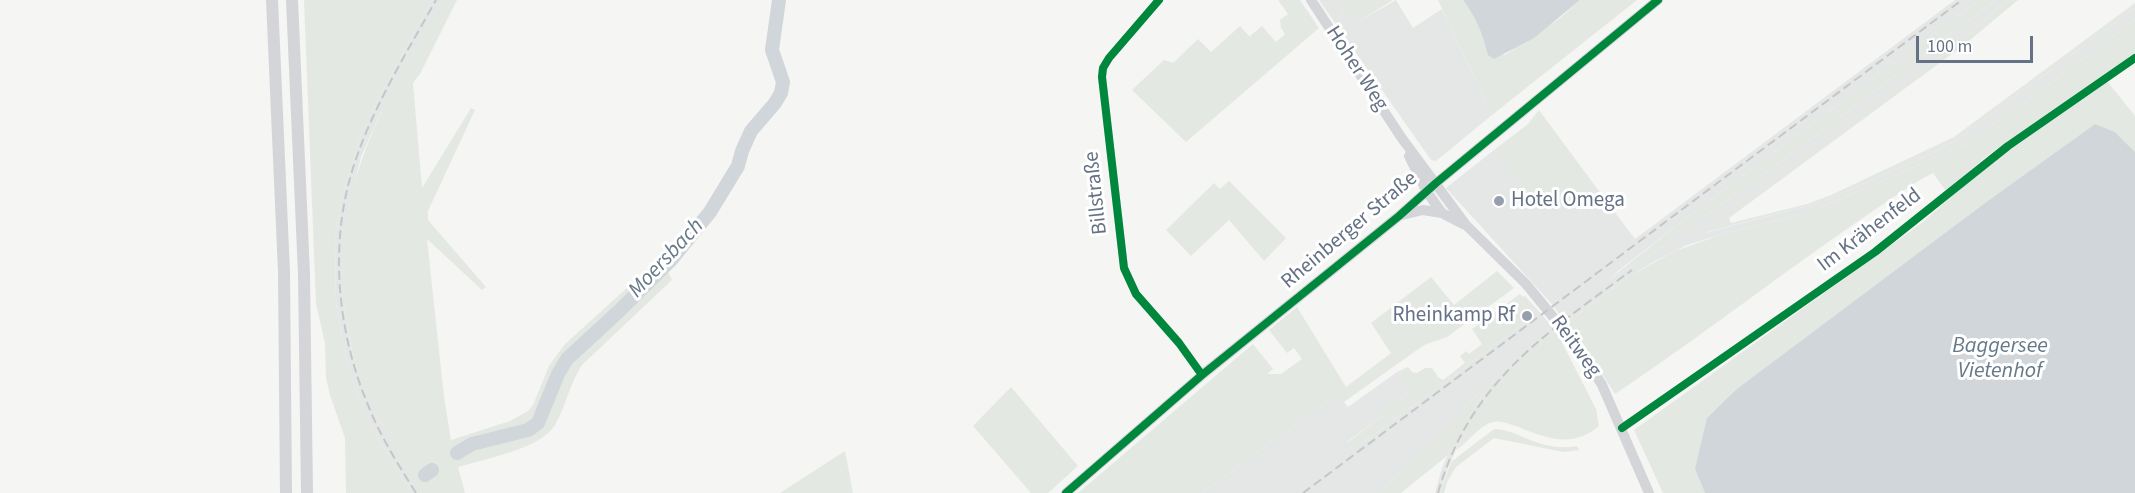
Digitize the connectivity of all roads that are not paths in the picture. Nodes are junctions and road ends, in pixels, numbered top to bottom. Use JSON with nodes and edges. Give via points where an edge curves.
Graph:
{"nodes":[{"id":1,"x":272,"y":0,"type":"edge"},
{"id":2,"x":292,"y":0,"type":"edge"},
{"id":3,"x":1159,"y":0,"type":"edge"},
{"id":4,"x":1311,"y":0,"type":"edge"},
{"id":5,"x":1659,"y":0,"type":"edge"},
{"id":6,"x":2135,"y":58,"type":"edge"},
{"id":7,"x":1401,"y":137,"type":"junction"},
{"id":8,"x":1436,"y":183,"type":"junction"},
{"id":9,"x":1427,"y":192,"type":"junction"},
{"id":10,"x":1442,"y":213,"type":"junction"},
{"id":11,"x":1399,"y":216,"type":"junction"},
{"id":12,"x":1466,"y":225,"type":"junction"},
{"id":13,"x":1202,"y":375,"type":"junction"},
{"id":14,"x":1622,"y":428,"type":"junction"},
{"id":15,"x":286,"y":493,"type":"edge"},
{"id":16,"x":307,"y":493,"type":"edge"},
{"id":17,"x":1066,"y":493,"type":"edge"},
{"id":18,"x":1649,"y":493,"type":"edge"}],
"edges":[{"from":1,"to":15,"type":"highway","via":[[283,261]]},
{"from":2,"to":16,"type":"highway"},
{"from":3,"to":13,"type":"street","name":"Billstraße","via":[[1109,58],[1102,77],[1124,268],[1136,294]]},
{"from":4,"to":7,"type":"main road","name":"Hoher Weg"},
{"from":5,"to":8,"type":"main road","name":"Rheinberger Straße"},
{"from":6,"to":14,"type":"street","name":"Im Krähenfeld","via":[[2008,146],[1875,252]]},
{"from":7,"to":8,"type":"main road","name":"Hoher Weg"},
{"from":7,"to":9,"type":"main road","name":"Hoher Weg"},
{"from":8,"to":9,"type":"main road","name":"Rheinberger Straße"},
{"from":8,"to":12,"type":"main road","name":"Reitweg"},
{"from":9,"to":10,"type":"main road","name":"Reitweg"},
{"from":9,"to":11,"type":"main road","name":"Rheinberger Straße"},
{"from":10,"to":11,"type":"main road","via":[[1424,210]]},
{"from":10,"to":12,"type":"main road","name":"Reitweg"},
{"from":11,"to":13,"type":"main road","name":"Rheinberger Straße"},
{"from":12,"to":14,"type":"main road","name":"Reitweg","via":[[1526,284],[1576,343]]},
{"from":13,"to":17,"type":"main road","name":"Rheinberger Straße"},
{"from":14,"to":18,"type":"main road","name":"Reitweg"}]}
